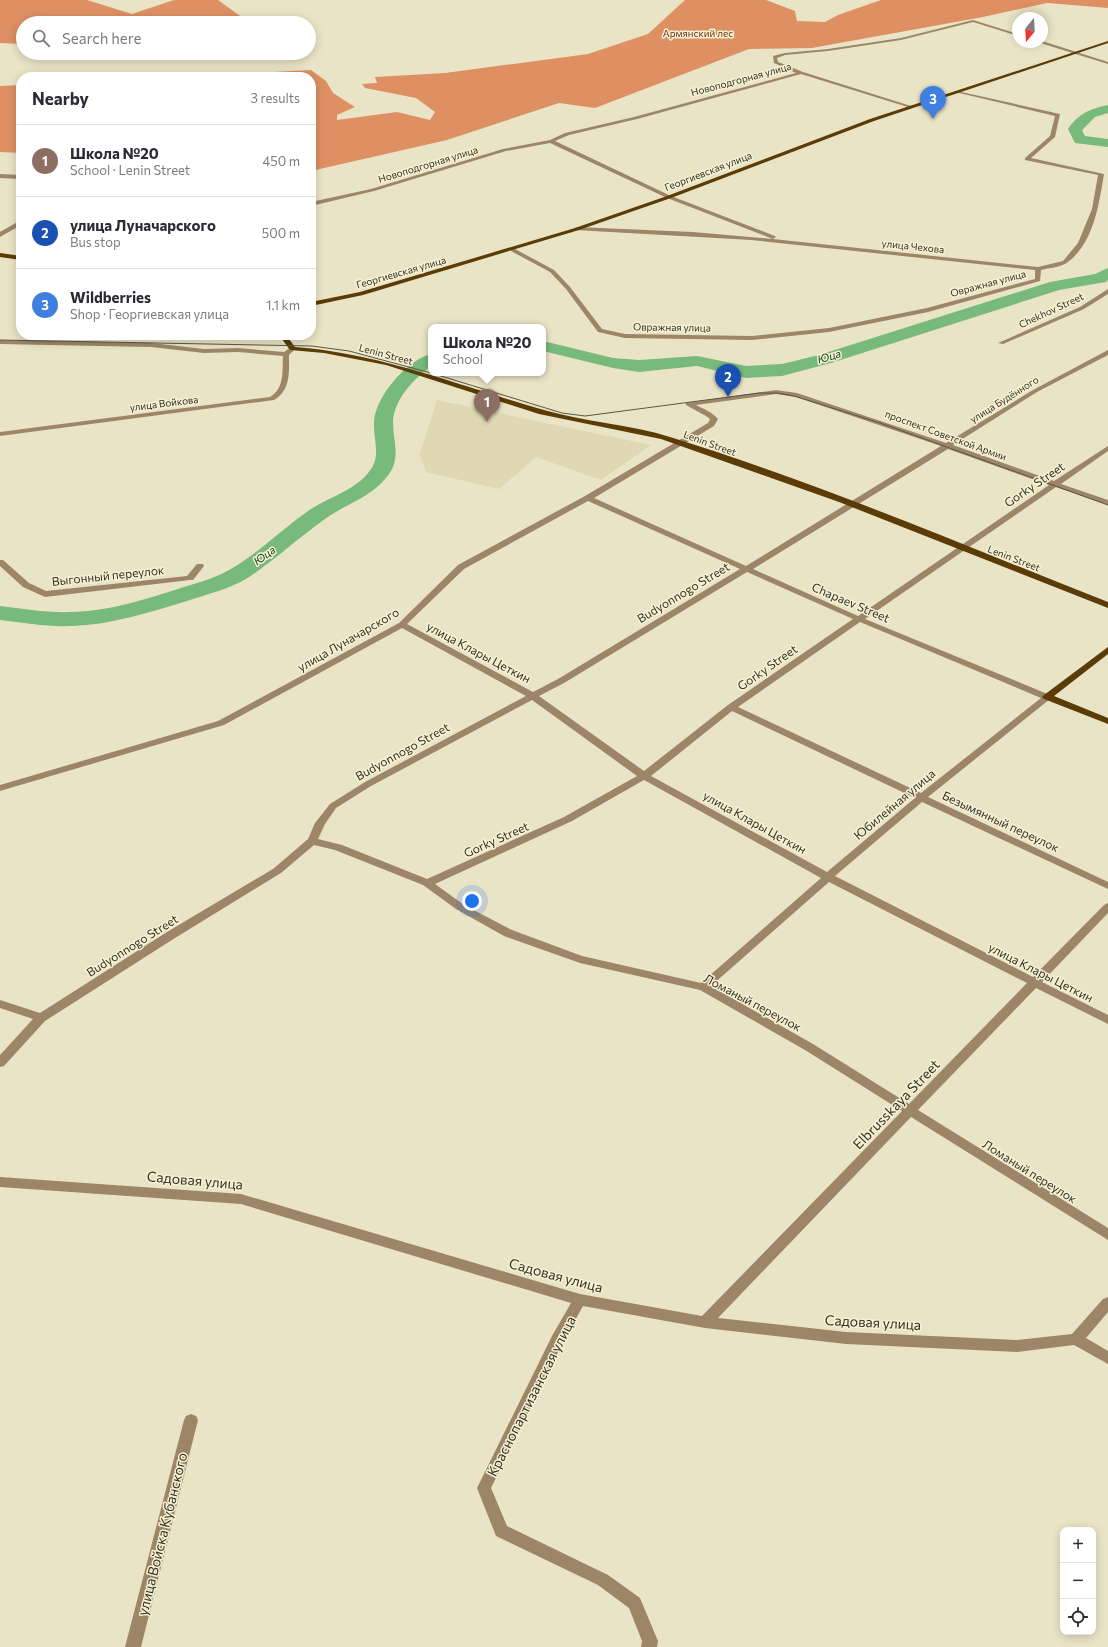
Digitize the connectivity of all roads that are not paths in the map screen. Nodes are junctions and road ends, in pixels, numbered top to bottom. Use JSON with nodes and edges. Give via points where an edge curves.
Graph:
{"nodes":[{"id":1,"x":1012,"y":33,"type":"edge"},
{"id":2,"x":1108,"y":42,"type":"edge"},
{"id":3,"x":1048,"y":45,"type":"edge"},
{"id":4,"x":1072,"y":53,"type":"junction"},
{"id":5,"x":1108,"y":63,"type":"edge"},
{"id":6,"x":801,"y":72,"type":"junction"},
{"id":7,"x":957,"y":92,"type":"junction"},
{"id":8,"x":909,"y":107,"type":"junction"},
{"id":9,"x":551,"y":141,"type":"junction"},
{"id":10,"x":0,"y":176,"type":"edge"},
{"id":11,"x":16,"y":177,"type":"edge"},
{"id":12,"x":669,"y":197,"type":"junction"},
{"id":13,"x":316,"y":203,"type":"edge"},
{"id":14,"x":16,"y":225,"type":"edge"},
{"id":15,"x":578,"y":229,"type":"junction"},
{"id":16,"x":0,"y":235,"type":"edge"},
{"id":17,"x":786,"y":242,"type":"junction"},
{"id":18,"x":513,"y":250,"type":"junction"},
{"id":19,"x":0,"y":255,"type":"edge"},
{"id":20,"x":16,"y":257,"type":"edge"},
{"id":21,"x":1038,"y":269,"type":"junction"},
{"id":22,"x":1108,"y":291,"type":"edge"},
{"id":23,"x":316,"y":303,"type":"edge"},
{"id":24,"x":286,"y":340,"type":"edge"},
{"id":25,"x":0,"y":342,"type":"edge"},
{"id":26,"x":1001,"y":344,"type":"dead end"},
{"id":27,"x":292,"y":349,"type":"junction"},
{"id":28,"x":1108,"y":352,"type":"edge"},
{"id":29,"x":286,"y":354,"type":"junction"},
{"id":30,"x":428,"y":376,"type":"edge"},
{"id":31,"x":429,"y":376,"type":"edge"},
{"id":32,"x":776,"y":392,"type":"joint"},
{"id":33,"x":0,"y":434,"type":"edge"},
{"id":34,"x":679,"y":442,"type":"junction"},
{"id":35,"x":947,"y":446,"type":"junction"},
{"id":36,"x":1108,"y":448,"type":"edge"},
{"id":37,"x":1056,"y":485,"type":"junction"},
{"id":38,"x":588,"y":498,"type":"junction"},
{"id":39,"x":1108,"y":503,"type":"edge"},
{"id":40,"x":852,"y":506,"type":"junction"},
{"id":41,"x":961,"y":548,"type":"junction"},
{"id":42,"x":0,"y":562,"type":"edge"},
{"id":43,"x":200,"y":566,"type":"dead end"},
{"id":44,"x":746,"y":569,"type":"junction"},
{"id":45,"x":1108,"y":605,"type":"edge"},
{"id":46,"x":859,"y":618,"type":"junction"},
{"id":47,"x":402,"y":625,"type":"junction"},
{"id":48,"x":1108,"y":650,"type":"edge"},
{"id":49,"x":533,"y":696,"type":"junction"},
{"id":50,"x":1047,"y":697,"type":"junction"},
{"id":51,"x":731,"y":707,"type":"junction"},
{"id":52,"x":1108,"y":721,"type":"edge"},
{"id":53,"x":644,"y":776,"type":"junction"},
{"id":54,"x":0,"y":788,"type":"edge"},
{"id":55,"x":922,"y":797,"type":"junction"},
{"id":56,"x":312,"y":841,"type":"junction"},
{"id":57,"x":828,"y":877,"type":"junction"},
{"id":58,"x":427,"y":884,"type":"junction"},
{"id":59,"x":1108,"y":886,"type":"edge"},
{"id":60,"x":1108,"y":907,"type":"edge"},
{"id":61,"x":1033,"y":983,"type":"junction"},
{"id":62,"x":703,"y":987,"type":"junction"},
{"id":63,"x":0,"y":1004,"type":"edge"},
{"id":64,"x":41,"y":1018,"type":"junction"},
{"id":65,"x":1108,"y":1020,"type":"edge"},
{"id":66,"x":0,"y":1063,"type":"edge"},
{"id":67,"x":911,"y":1111,"type":"junction"},
{"id":68,"x":0,"y":1182,"type":"edge"},
{"id":69,"x":1108,"y":1235,"type":"edge"},
{"id":70,"x":580,"y":1300,"type":"junction"},
{"id":71,"x":1108,"y":1303,"type":"edge"},
{"id":72,"x":705,"y":1322,"type":"junction"},
{"id":73,"x":1076,"y":1339,"type":"junction"},
{"id":74,"x":1108,"y":1358,"type":"edge"},
{"id":75,"x":190,"y":1420,"type":"dead end"},
{"id":76,"x":133,"y":1647,"type":"edge"},
{"id":77,"x":649,"y":1647,"type":"edge"}],
"edges":[{"from":1,"to":6,"type":"street","name":"Новоподгорная улица","via":[[973,21],[901,39],[775,57],[776,63]]},
{"from":2,"to":4,"type":"main road","name":"Георгиевская улица"},
{"from":3,"to":4,"type":"street"},
{"from":4,"to":5,"type":"street"},
{"from":4,"to":7,"type":"main road","name":"Георгиевская улица"},
{"from":6,"to":8,"type":"street"},
{"from":6,"to":9,"type":"street","name":"Новоподгорная улица","via":[[635,118],[566,134]]},
{"from":7,"to":8,"type":"main road","name":"Георгиевская улица"},
{"from":7,"to":21,"type":"street","name":"Овражная улица","via":[[1058,115],[1052,137],[1027,159],[1101,174],[1095,209],[1081,244],[1065,262]]},
{"from":8,"to":12,"type":"main road","name":"Георгиевская улица"},
{"from":9,"to":12,"type":"street"},
{"from":9,"to":13,"type":"street","name":"Новоподгорная улица","via":[[505,150],[418,178]]},
{"from":10,"to":11,"type":"street"},
{"from":12,"to":15,"type":"main road","name":"Георгиевская улица"},
{"from":12,"to":17,"type":"street","name":"улица Чехова"},
{"from":14,"to":16,"type":"street"},
{"from":15,"to":17,"type":"street","name":"улица Чехова","via":[[668,232]]},
{"from":15,"to":18,"type":"main road","name":"Георгиевская улица"},
{"from":17,"to":21,"type":"street","name":"улица Чехова"},
{"from":18,"to":21,"type":"street","name":"Овражная улица","via":[[552,271],[600,331],[625,336],[752,338],[829,330],[928,310],[1038,280]]},
{"from":18,"to":23,"type":"main road","name":"Георгиевская улица","via":[[361,294]]},
{"from":19,"to":20,"type":"main road"},
{"from":22,"to":26,"type":"street","name":"Chekhov Street","via":[[1082,308]]},
{"from":24,"to":27,"type":"main road"},
{"from":25,"to":29,"type":"street","via":[[151,345],[204,351],[238,350]]},
{"from":27,"to":29,"type":"street"},
{"from":27,"to":30,"type":"main road","name":"Lenin Street","via":[[315,349],[354,356]]},
{"from":28,"to":35,"type":"street","name":"улица Будённого","via":[[1035,391]]},
{"from":29,"to":33,"type":"street","name":"улица Войкова","via":[[283,388],[276,397],[267,400]]},
{"from":31,"to":34,"type":"main road","name":"Lenin Street","via":[[548,414]]},
{"from":32,"to":34,"type":"street","name":"улица Луначарского","via":[[688,404],[714,419],[711,424]]},
{"from":32,"to":35,"type":"street","name":"проспект Советской Армии","via":[[812,400]]},
{"from":34,"to":38,"type":"street","name":"улица Луначарского"},
{"from":34,"to":40,"type":"main road","name":"Lenin Street"},
{"from":35,"to":37,"type":"street","name":"проспект Советской Армии"},
{"from":35,"to":40,"type":"street","name":"улица Будённого"},
{"from":36,"to":37,"type":"street","name":"Gorky Street"},
{"from":37,"to":39,"type":"street","name":"проспект Советской Армии"},
{"from":37,"to":41,"type":"street","name":"Gorky Street"},
{"from":38,"to":44,"type":"street","name":"Chapaev Street"},
{"from":38,"to":47,"type":"street","name":"улица Луначарского","via":[[461,566]]},
{"from":40,"to":41,"type":"main road","name":"Lenin Street"},
{"from":40,"to":44,"type":"street","name":"Budyonnogo Street"},
{"from":41,"to":45,"type":"main road","name":"Lenin Street"},
{"from":41,"to":46,"type":"street","name":"Gorky Street"},
{"from":42,"to":43,"type":"street","name":"Выгонный переулок","via":[[26,585],[45,594],[190,578]]},
{"from":44,"to":46,"type":"street","name":"Chapaev Street"},
{"from":44,"to":49,"type":"street","name":"Budyonnogo Street","via":[[561,682]]},
{"from":46,"to":50,"type":"street","name":"Chapaev Street"},
{"from":46,"to":51,"type":"street","name":"Gorky Street"},
{"from":47,"to":49,"type":"street","name":"улица Клары Цеткин"},
{"from":47,"to":54,"type":"street","name":"улица Луначарского","via":[[221,723]]},
{"from":48,"to":50,"type":"main road","name":"Юбилейная улица"},
{"from":49,"to":53,"type":"street","name":"улица Клары Цеткин"},
{"from":49,"to":56,"type":"street","name":"Budyonnogo Street","via":[[368,784],[333,806],[320,823]]},
{"from":50,"to":52,"type":"main road","name":"Chapaev Street"},
{"from":50,"to":55,"type":"street","name":"Юбилейная улица"},
{"from":51,"to":53,"type":"street","name":"Gorky Street"},
{"from":51,"to":55,"type":"street","name":"Безымянный переулок"},
{"from":53,"to":57,"type":"street","name":"улица Клары Цеткин"},
{"from":53,"to":58,"type":"street","name":"Gorky Street","via":[[568,819]]},
{"from":55,"to":57,"type":"street","name":"Юбилейная улица"},
{"from":55,"to":59,"type":"street","name":"Безымянный переулок"},
{"from":56,"to":58,"type":"street","name":"Ломаный переулок","via":[[338,846]]},
{"from":56,"to":64,"type":"street","name":"Budyonnogo Street","via":[[277,871]]},
{"from":57,"to":61,"type":"street","name":"улица Клары Цеткин"},
{"from":57,"to":62,"type":"street","name":"Юбилейная улица"},
{"from":58,"to":62,"type":"street","name":"Ломаный переулок","via":[[460,907],[508,933],[580,959]]},
{"from":60,"to":61,"type":"street","name":"Elbrusskaya Street"},
{"from":61,"to":65,"type":"street","name":"улица Клары Цеткин"},
{"from":61,"to":67,"type":"street","name":"Elbrusskaya Street"},
{"from":62,"to":67,"type":"street","name":"Ломаный переулок","via":[[809,1047]]},
{"from":63,"to":64,"type":"street"},
{"from":64,"to":66,"type":"street","name":"Budyonnogo Street"},
{"from":67,"to":69,"type":"street","name":"Ломаный переулок"},
{"from":67,"to":72,"type":"street","name":"Elbrusskaya Street"},
{"from":68,"to":70,"type":"street","name":"Садовая улица","via":[[241,1198]]},
{"from":70,"to":72,"type":"street","name":"Садовая улица"},
{"from":70,"to":77,"type":"street","name":"Краснопартизанская улица","via":[[557,1340],[484,1488],[501,1531],[603,1580],[635,1603],[650,1641]]},
{"from":71,"to":73,"type":"street"},
{"from":72,"to":73,"type":"street","name":"Садовая улица","via":[[846,1338],[1017,1346]]},
{"from":73,"to":74,"type":"street"},
{"from":75,"to":76,"type":"street","name":"улица Войска Кубанского"}]}
